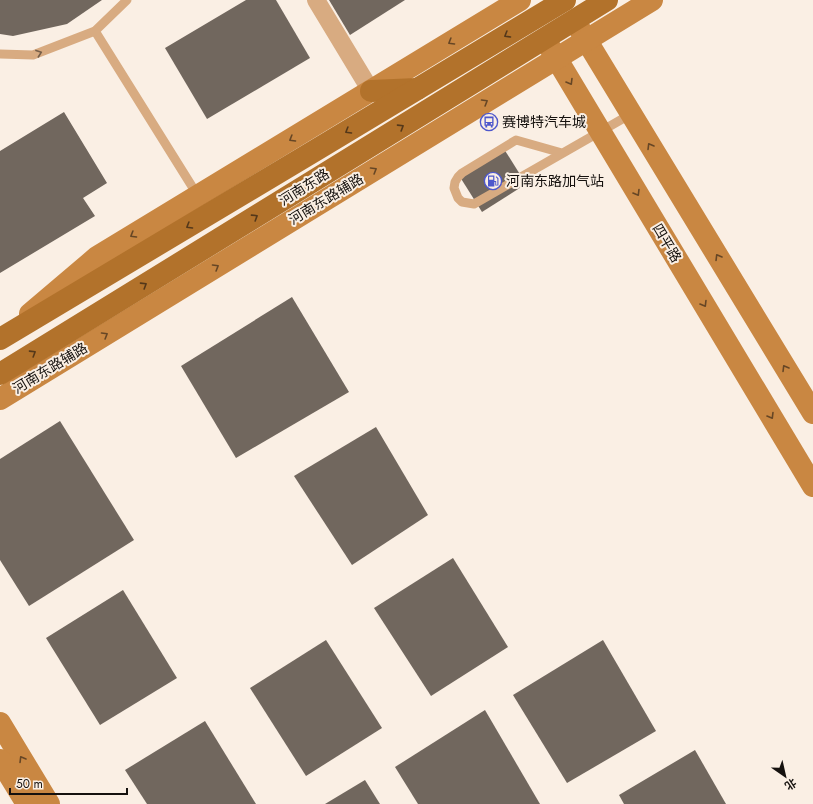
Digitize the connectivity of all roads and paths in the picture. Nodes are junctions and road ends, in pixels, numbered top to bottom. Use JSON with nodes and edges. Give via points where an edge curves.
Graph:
{"nodes":[{"id":1,"x":127,"y":0,"type":"edge"},
{"id":2,"x":316,"y":0,"type":"edge"},
{"id":3,"x":521,"y":0,"type":"edge"},
{"id":4,"x":607,"y":0,"type":"edge"},
{"id":5,"x":652,"y":0,"type":"edge"},
{"id":6,"x":563,"y":1,"type":"edge"},
{"id":7,"x":533,"y":19,"type":"junction"},
{"id":8,"x":573,"y":21,"type":"junction"},
{"id":9,"x":94,"y":31,"type":"junction"},
{"id":10,"x":544,"y":38,"type":"junction"},
{"id":11,"x":586,"y":40,"type":"junction"},
{"id":12,"x":0,"y":54,"type":"edge"},
{"id":13,"x":556,"y":58,"type":"junction"},
{"id":14,"x":418,"y":89,"type":"junction"},
{"id":15,"x":371,"y":91,"type":"junction"},
{"id":16,"x":631,"y":114,"type":"junction"},
{"id":17,"x":600,"y":132,"type":"junction"},
{"id":18,"x":562,"y":154,"type":"junction"},
{"id":19,"x":204,"y":205,"type":"junction"},
{"id":20,"x":2,"y":338,"type":"edge"},
{"id":21,"x":0,"y":374,"type":"edge"},
{"id":22,"x":0,"y":399,"type":"edge"},
{"id":23,"x":813,"y":413,"type":"edge"},
{"id":24,"x":813,"y":486,"type":"edge"},
{"id":25,"x":0,"y":723,"type":"edge"},
{"id":26,"x":0,"y":760,"type":"edge"},
{"id":27,"x":27,"y":804,"type":"edge"},
{"id":28,"x":49,"y":804,"type":"edge"}],
"edges":[{"from":1,"to":9,"type":"lane"},
{"from":2,"to":15,"type":"street"},
{"from":3,"to":7,"type":"main road","name":"四平路"},
{"from":3,"to":15,"type":"main road","one_way":true},
{"from":4,"to":8,"type":"main road","name":"河南东路"},
{"from":5,"to":11,"type":"main road","name":"河南东路辅路"},
{"from":6,"to":7,"type":"main road","name":"河南东路"},
{"from":6,"to":8,"type":"main road"},
{"from":7,"to":10,"type":"main road","name":"四平路"},
{"from":7,"to":14,"type":"main road","name":"河南东路","one_way":true},
{"from":8,"to":10,"type":"main road","name":"河南东路"},
{"from":8,"to":11,"type":"main road"},
{"from":12,"to":9,"type":"lane","one_way":true,"via":[[33,55]]},
{"from":9,"to":19,"type":"lane"},
{"from":10,"to":13,"type":"main road","name":"四平路"},
{"from":21,"to":10,"type":"main road","name":"河南东路","one_way":true},
{"from":11,"to":13,"type":"main road","name":"河南东路辅路"},
{"from":11,"to":16,"type":"main road"},
{"from":13,"to":17,"type":"main road","name":"四平路","one_way":true},
{"from":22,"to":13,"type":"main road","name":"河南东路辅路","one_way":true},
{"from":14,"to":15,"type":"main road"},
{"from":14,"to":19,"type":"main road","name":"河南东路","one_way":true},
{"from":15,"to":19,"type":"main road","one_way":true},
{"from":16,"to":17,"type":"lane"},
{"from":23,"to":16,"type":"main road","one_way":true},
{"from":17,"to":18,"type":"lane"},
{"from":17,"to":24,"type":"main road","name":"四平路","one_way":true},
{"from":18,"to":18,"type":"lane","via":[[474,204],[462,202],[455,194],[455,182],[462,173],[516,140]]},
{"from":19,"to":20,"type":"main road","name":"河南东路","one_way":true},
{"from":28,"to":25,"type":"main road","one_way":true},
{"from":26,"to":27,"type":"main road"}]}
